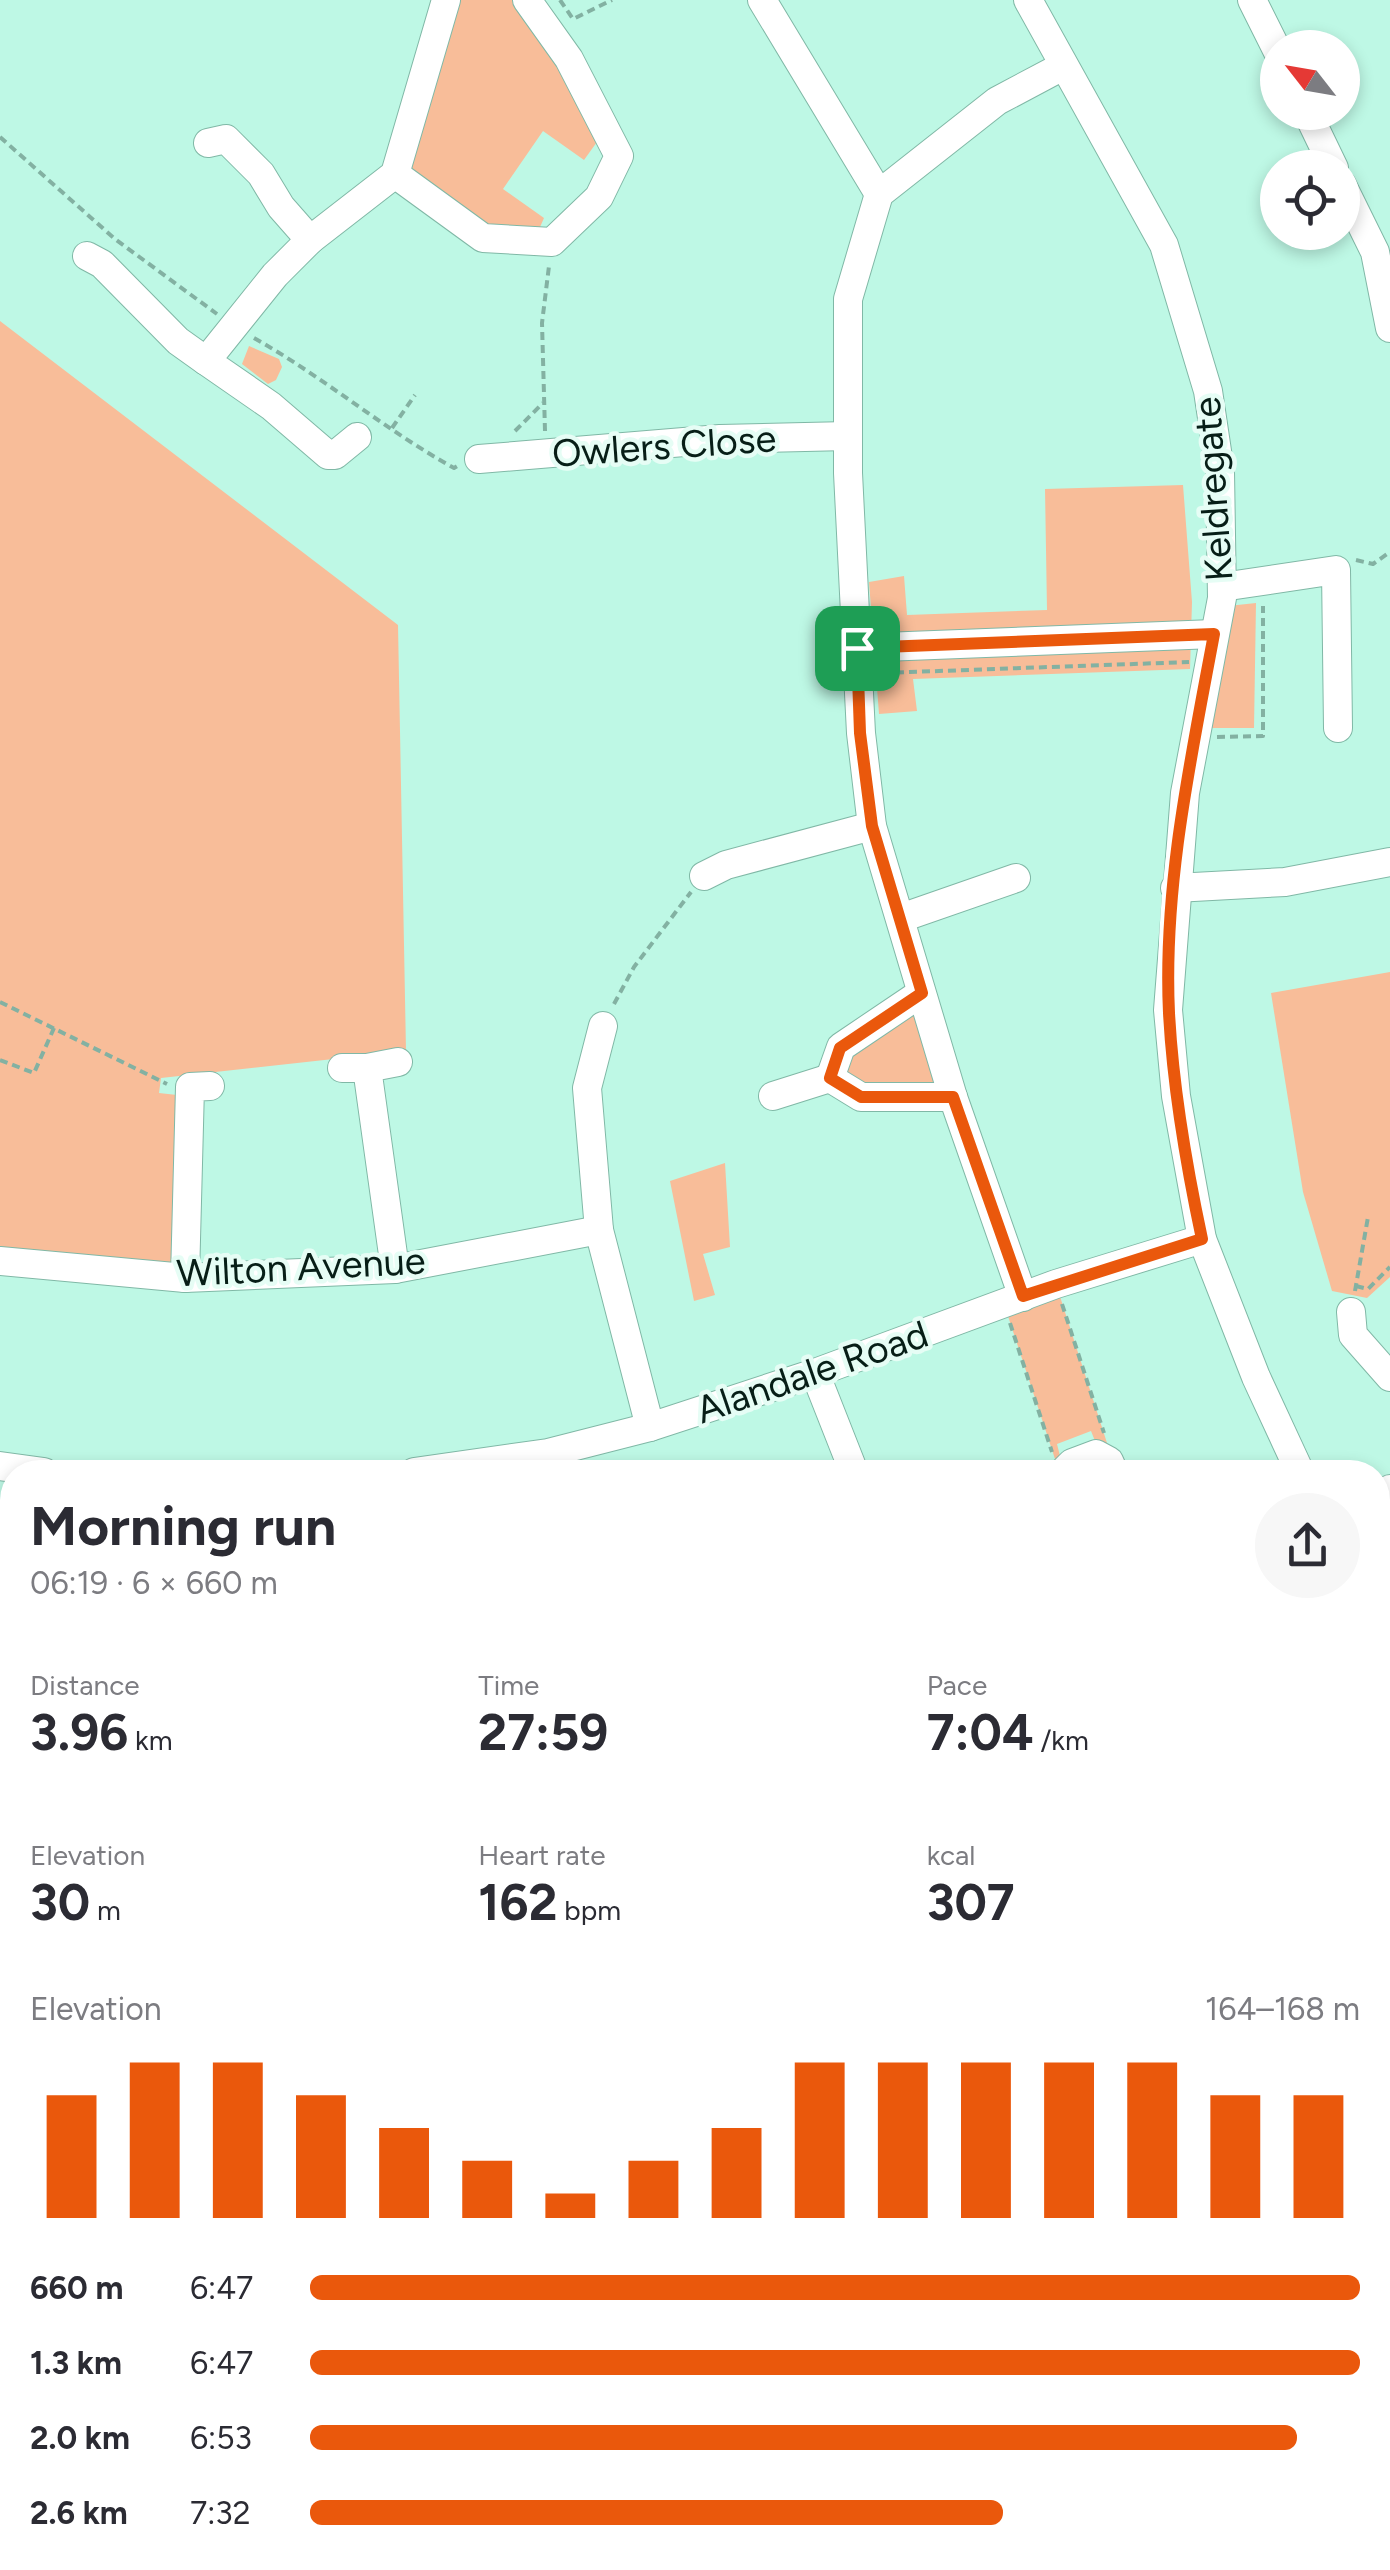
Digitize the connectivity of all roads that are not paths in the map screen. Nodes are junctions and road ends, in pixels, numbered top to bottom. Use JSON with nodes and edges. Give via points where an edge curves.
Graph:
{"nodes":[{"id":1,"x":446,"y":0,"type":"edge"},
{"id":2,"x":527,"y":0,"type":"edge"},
{"id":3,"x":762,"y":0,"type":"edge"},
{"id":4,"x":1028,"y":0,"type":"edge"},
{"id":5,"x":1252,"y":0,"type":"edge"},
{"id":6,"x":1267,"y":30,"type":"edge"},
{"id":7,"x":1064,"y":66,"type":"junction"},
{"id":8,"x":208,"y":143,"type":"dead end"},
{"id":9,"x":395,"y":174,"type":"junction"},
{"id":10,"x":879,"y":194,"type":"junction"},
{"id":11,"x":1360,"y":222,"type":"edge"},
{"id":12,"x":310,"y":240,"type":"junction"},
{"id":13,"x":86,"y":256,"type":"dead end"},
{"id":14,"x":1390,"y":328,"type":"edge"},
{"id":15,"x":206,"y":361,"type":"junction"},
{"id":16,"x":848,"y":436,"type":"junction"},
{"id":17,"x":357,"y":437,"type":"dead end"},
{"id":18,"x":467,"y":464,"type":"road end"},
{"id":19,"x":1222,"y":587,"type":"junction"},
{"id":20,"x":1212,"y":648,"type":"junction"},
{"id":21,"x":858,"y":661,"type":"junction"},
{"id":22,"x":1338,"y":728,"type":"dead end"},
{"id":23,"x":872,"y":826,"type":"junction"},
{"id":24,"x":715,"y":862,"type":"road end"},
{"id":25,"x":1390,"y":862,"type":"edge"},
{"id":26,"x":1016,"y":878,"type":"dead end"},
{"id":27,"x":1174,"y":888,"type":"junction"},
{"id":28,"x":901,"y":918,"type":"junction"},
{"id":29,"x":922,"y":993,"type":"junction"},
{"id":30,"x":603,"y":1026,"type":"road end"},
{"id":31,"x":398,"y":1062,"type":"dead end"},
{"id":32,"x":830,"y":1078,"type":"junction"},
{"id":33,"x":191,"y":1086,"type":"road end"},
{"id":34,"x":773,"y":1096,"type":"dead end"},
{"id":35,"x":953,"y":1097,"type":"junction"},
{"id":36,"x":599,"y":1230,"type":"junction"},
{"id":37,"x":1202,"y":1239,"type":"junction"},
{"id":38,"x":0,"y":1261,"type":"edge"},
{"id":39,"x":395,"y":1269,"type":"junction"},
{"id":40,"x":184,"y":1278,"type":"junction"},
{"id":41,"x":1014,"y":1300,"type":"junction"},
{"id":42,"x":1354,"y":1300,"type":"road end"},
{"id":43,"x":816,"y":1374,"type":"junction"},
{"id":44,"x":1390,"y":1376,"type":"edge"},
{"id":45,"x":650,"y":1426,"type":"junction"},
{"id":46,"x":503,"y":1460,"type":"edge"},
{"id":47,"x":849,"y":1460,"type":"edge"},
{"id":48,"x":1294,"y":1460,"type":"edge"}],
"edges":[{"from":1,"to":9,"type":"street"},
{"from":2,"to":9,"type":"street","via":[[580,56],[619,156],[600,197],[552,242],[483,238]]},
{"from":3,"to":10,"type":"street"},
{"from":4,"to":7,"type":"street","name":"Keldregate"},
{"from":5,"to":6,"type":"street"},
{"from":7,"to":10,"type":"street","via":[[997,100]]},
{"from":7,"to":19,"type":"street","name":"Keldregate","via":[[1164,245],[1189,319],[1220,471]]},
{"from":8,"to":12,"type":"street","via":[[226,139]]},
{"from":9,"to":12,"type":"street"},
{"from":10,"to":16,"type":"street","via":[[848,299]]},
{"from":11,"to":14,"type":"street","via":[[1375,252]]},
{"from":12,"to":15,"type":"street"},
{"from":13,"to":15,"type":"street"},
{"from":15,"to":17,"type":"street","via":[[328,455]]},
{"from":16,"to":18,"type":"street","name":"Owlers Close","via":[[720,439]]},
{"from":16,"to":21,"type":"street"},
{"from":19,"to":20,"type":"street","name":"Keldregate"},
{"from":19,"to":22,"type":"street","via":[[1336,570]]},
{"from":20,"to":21,"type":"street"},
{"from":20,"to":27,"type":"street","name":"Keldregate"},
{"from":21,"to":23,"type":"street"},
{"from":23,"to":24,"type":"street"},
{"from":23,"to":28,"type":"street"},
{"from":25,"to":27,"type":"street","via":[[1285,882]]},
{"from":26,"to":28,"type":"street"},
{"from":27,"to":37,"type":"street","name":"Keldregate","via":[[1168,1010]]},
{"from":28,"to":29,"type":"street"},
{"from":29,"to":32,"type":"street","via":[[840,1048]]},
{"from":29,"to":35,"type":"street"},
{"from":30,"to":36,"type":"street","via":[[587,1088]]},
{"from":31,"to":39,"type":"street","via":[[355,1068]]},
{"from":32,"to":34,"type":"street"},
{"from":32,"to":35,"type":"street","via":[[861,1097]]},
{"from":33,"to":40,"type":"street"},
{"from":35,"to":41,"type":"street"},
{"from":36,"to":39,"type":"street","name":"Wilton Avenue"},
{"from":36,"to":45,"type":"street"},
{"from":37,"to":41,"type":"street","name":"Alandale Road"},
{"from":37,"to":48,"type":"street","name":"Keldregate"},
{"from":38,"to":40,"type":"street","name":"Wilton Avenue"},
{"from":39,"to":40,"type":"street","name":"Wilton Avenue"},
{"from":41,"to":43,"type":"street","name":"Alandale Road"},
{"from":42,"to":44,"type":"street","via":[[1353,1335]]},
{"from":43,"to":45,"type":"street","name":"Alandale Road"},
{"from":43,"to":47,"type":"street"},
{"from":45,"to":46,"type":"street","name":"Alandale Road"}]}
